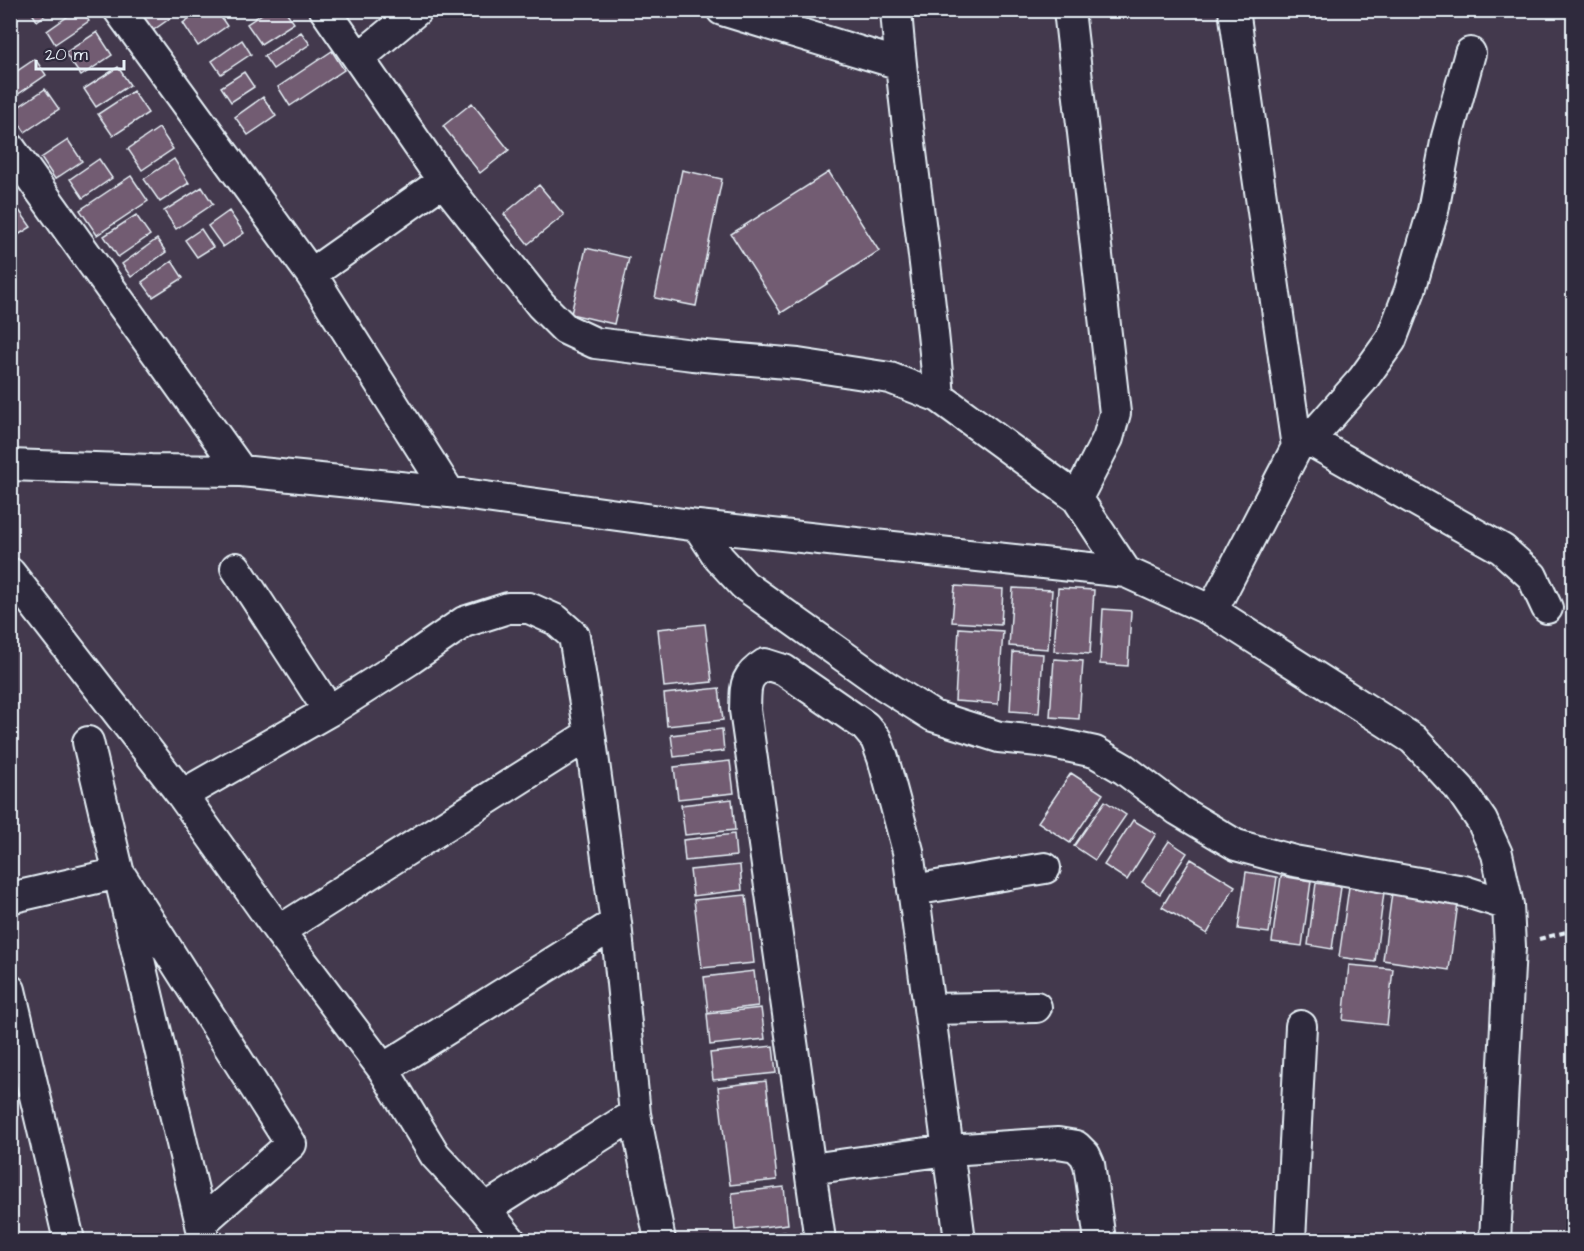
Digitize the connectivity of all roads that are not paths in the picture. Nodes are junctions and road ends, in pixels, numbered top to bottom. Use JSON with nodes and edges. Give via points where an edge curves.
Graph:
{"nodes":[{"id":1,"x":119,"y":10,"type":"edge"},
{"id":2,"x":325,"y":10,"type":"edge"},
{"id":3,"x":417,"y":10,"type":"edge"},
{"id":4,"x":723,"y":10,"type":"edge"},
{"id":5,"x":896,"y":10,"type":"edge"},
{"id":6,"x":1069,"y":10,"type":"edge"},
{"id":7,"x":1234,"y":10,"type":"edge"},
{"id":8,"x":1470,"y":53,"type":"dead end"},
{"id":9,"x":359,"y":58,"type":"junction"},
{"id":10,"x":900,"y":64,"type":"junction"},
{"id":11,"x":10,"y":148,"type":"edge"},
{"id":12,"x":443,"y":181,"type":"junction"},
{"id":13,"x":311,"y":274,"type":"junction"},
{"id":14,"x":939,"y":397,"type":"junction"},
{"id":15,"x":1303,"y":443,"type":"junction"},
{"id":16,"x":10,"y":465,"type":"edge"},
{"id":17,"x":241,"y":471,"type":"junction"},
{"id":18,"x":449,"y":492,"type":"junction"},
{"id":19,"x":1077,"y":498,"type":"junction"},
{"id":20,"x":698,"y":526,"type":"junction"},
{"id":21,"x":236,"y":568,"type":"dead end"},
{"id":22,"x":1126,"y":572,"type":"junction"},
{"id":23,"x":10,"y":573,"type":"edge"},
{"id":24,"x":1547,"y":608,"type":"dead end"},
{"id":25,"x":1212,"y":611,"type":"junction"},
{"id":26,"x":329,"y":711,"type":"junction"},
{"id":27,"x":590,"y":734,"type":"junction"},
{"id":28,"x":88,"y":742,"type":"dead end"},
{"id":29,"x":182,"y":795,"type":"junction"},
{"id":30,"x":1045,"y":867,"type":"dead end"},
{"id":31,"x":119,"y":873,"type":"junction"},
{"id":32,"x":913,"y":890,"type":"junction"},
{"id":33,"x":10,"y":897,"type":"edge"},
{"id":34,"x":1508,"y":905,"type":"junction"},
{"id":35,"x":616,"y":923,"type":"junction"},
{"id":36,"x":279,"y":931,"type":"junction"},
{"id":37,"x":10,"y":990,"type":"edge"},
{"id":38,"x":1036,"y":1007,"type":"dead end"},
{"id":39,"x":929,"y":1009,"type":"junction"},
{"id":40,"x":1301,"y":1026,"type":"dead end"},
{"id":41,"x":382,"y":1070,"type":"junction"},
{"id":42,"x":635,"y":1114,"type":"junction"},
{"id":43,"x":948,"y":1150,"type":"junction"},
{"id":44,"x":810,"y":1169,"type":"junction"},
{"id":45,"x":485,"y":1209,"type":"junction"},
{"id":46,"x":197,"y":1235,"type":"edge"},
{"id":47,"x":69,"y":1240,"type":"edge"},
{"id":48,"x":510,"y":1240,"type":"edge"},
{"id":49,"x":660,"y":1240,"type":"edge"},
{"id":50,"x":820,"y":1240,"type":"edge"},
{"id":51,"x":960,"y":1240,"type":"edge"},
{"id":52,"x":1100,"y":1240,"type":"edge"},
{"id":53,"x":1290,"y":1240,"type":"edge"},
{"id":54,"x":1496,"y":1240,"type":"edge"}],
"edges":[{"from":1,"to":13,"type":"street"},
{"from":2,"to":9,"type":"street"},
{"from":3,"to":9,"type":"street"},
{"from":4,"to":10,"type":"street"},
{"from":5,"to":10,"type":"street"},
{"from":6,"to":19,"type":"street","via":[[1115,413],[1108,438]]},
{"from":7,"to":15,"type":"street"},
{"from":8,"to":15,"type":"street","via":[[1447,137],[1433,211],[1391,340],[1363,379]]},
{"from":9,"to":12,"type":"street"},
{"from":10,"to":14,"type":"street"},
{"from":11,"to":17,"type":"street"},
{"from":12,"to":13,"type":"street"},
{"from":12,"to":14,"type":"street","via":[[541,305],[564,329],[595,343],[798,364],[890,378]]},
{"from":13,"to":18,"type":"street"},
{"from":14,"to":19,"type":"street"},
{"from":15,"to":24,"type":"street","via":[[1502,549],[1532,576]]},
{"from":15,"to":25,"type":"street"},
{"from":16,"to":17,"type":"street"},
{"from":17,"to":18,"type":"street"},
{"from":18,"to":20,"type":"street"},
{"from":19,"to":22,"type":"street"},
{"from":20,"to":22,"type":"street"},
{"from":20,"to":34,"type":"street","via":[[719,558],[744,585],[933,716],[999,737],[1095,752],[1236,845],[1294,861],[1464,891]]},
{"from":21,"to":26,"type":"street"},
{"from":22,"to":25,"type":"street"},
{"from":23,"to":29,"type":"street"},
{"from":25,"to":34,"type":"street","via":[[1413,739],[1460,789],[1482,821],[1497,854]]},
{"from":26,"to":27,"type":"street","via":[[464,622],[508,608],[529,608],[556,620],[574,636]]},
{"from":26,"to":29,"type":"street"},
{"from":27,"to":35,"type":"street"},
{"from":27,"to":36,"type":"street"},
{"from":28,"to":31,"type":"street"},
{"from":29,"to":36,"type":"street"},
{"from":30,"to":32,"type":"street"},
{"from":31,"to":33,"type":"street"},
{"from":31,"to":46,"type":"street"},
{"from":31,"to":46,"type":"street","via":[[291,1144]]},
{"from":32,"to":39,"type":"street"},
{"from":32,"to":44,"type":"street","via":[[908,851],[876,739],[865,726],[784,670],[765,664],[754,671],[746,684],[745,710]]},
{"from":34,"to":54,"type":"street","via":[[1510,947]]},
{"from":35,"to":41,"type":"street"},
{"from":35,"to":42,"type":"street"},
{"from":36,"to":41,"type":"street"},
{"from":37,"to":47,"type":"street"},
{"from":38,"to":39,"type":"street"},
{"from":39,"to":43,"type":"street"},
{"from":40,"to":53,"type":"street"},
{"from":41,"to":45,"type":"street","via":[[435,1155]]},
{"from":42,"to":45,"type":"street"},
{"from":42,"to":49,"type":"street"},
{"from":43,"to":44,"type":"street"},
{"from":43,"to":51,"type":"street"},
{"from":43,"to":52,"type":"street","via":[[1058,1143],[1076,1146],[1089,1164]]},
{"from":44,"to":50,"type":"street"},
{"from":45,"to":48,"type":"street"}]}
